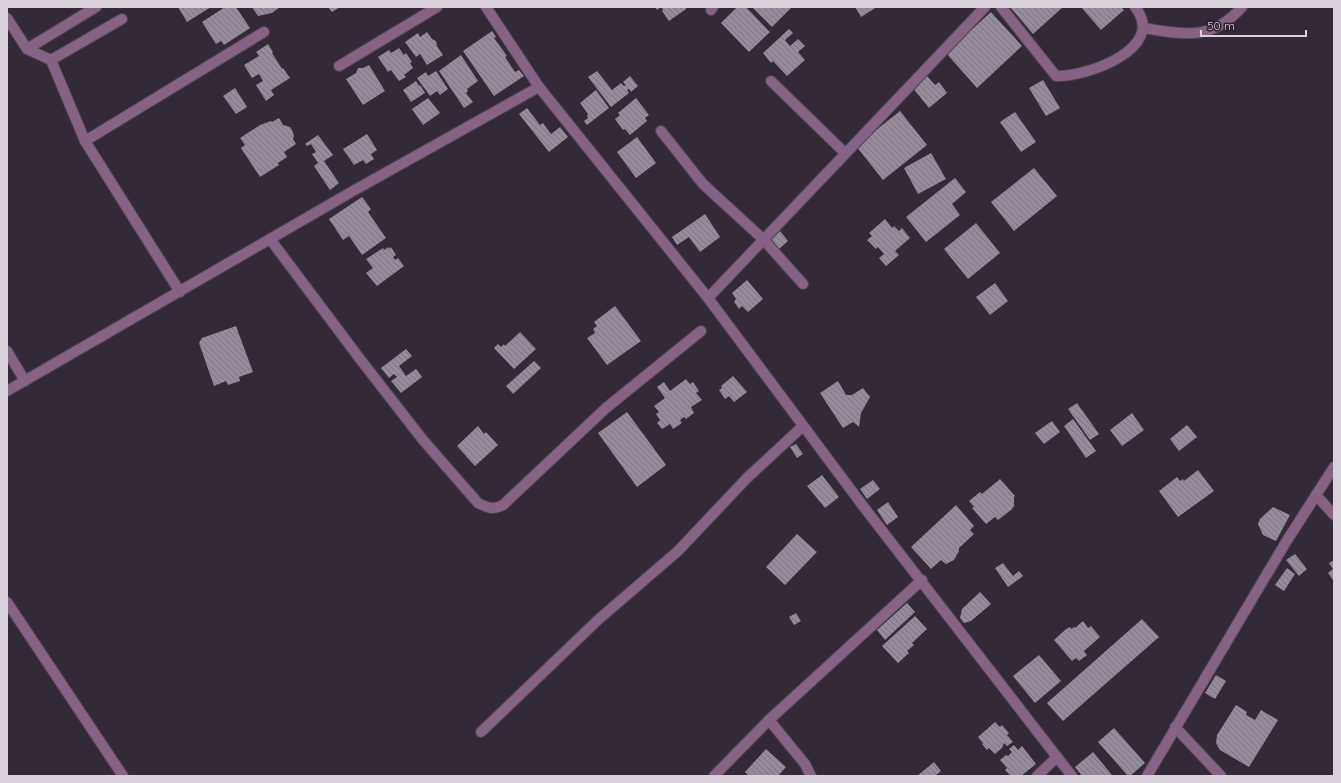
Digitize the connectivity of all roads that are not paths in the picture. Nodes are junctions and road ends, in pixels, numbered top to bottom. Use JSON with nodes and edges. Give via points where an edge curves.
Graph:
{"nodes":[{"id":1,"x":96,"y":7,"type":"edge"},
{"id":2,"x":437,"y":7,"type":"edge"},
{"id":3,"x":486,"y":7,"type":"edge"},
{"id":4,"x":985,"y":7,"type":"edge"},
{"id":5,"x":1001,"y":7,"type":"edge"},
{"id":6,"x":1135,"y":7,"type":"edge"},
{"id":7,"x":1242,"y":7,"type":"edge"},
{"id":8,"x":7,"y":18,"type":"edge"},
{"id":9,"x":122,"y":19,"type":"dead end"},
{"id":10,"x":1143,"y":28,"type":"junction"},
{"id":11,"x":264,"y":32,"type":"dead end"},
{"id":12,"x":27,"y":49,"type":"junction"},
{"id":13,"x":51,"y":60,"type":"junction"},
{"id":14,"x":339,"y":66,"type":"dead end"},
{"id":15,"x":771,"y":81,"type":"dead end"},
{"id":16,"x":539,"y":87,"type":"junction"},
{"id":17,"x":662,"y":132,"type":"dead end"},
{"id":18,"x":85,"y":141,"type":"junction"},
{"id":19,"x":845,"y":153,"type":"junction"},
{"id":20,"x":270,"y":239,"type":"junction"},
{"id":21,"x":763,"y":239,"type":"junction"},
{"id":22,"x":803,"y":284,"type":"dead end"},
{"id":23,"x":180,"y":292,"type":"junction"},
{"id":24,"x":708,"y":298,"type":"junction"},
{"id":25,"x":701,"y":332,"type":"dead end"},
{"id":26,"x":7,"y":351,"type":"edge"},
{"id":27,"x":24,"y":381,"type":"junction"},
{"id":28,"x":7,"y":391,"type":"edge"},
{"id":29,"x":803,"y":426,"type":"junction"},
{"id":30,"x":1334,"y":467,"type":"edge"},
{"id":31,"x":1316,"y":495,"type":"junction"},
{"id":32,"x":1334,"y":515,"type":"edge"},
{"id":33,"x":922,"y":580,"type":"junction"},
{"id":34,"x":7,"y":602,"type":"edge"},
{"id":35,"x":769,"y":720,"type":"junction"},
{"id":36,"x":1175,"y":727,"type":"junction"},
{"id":37,"x":481,"y":732,"type":"dead end"},
{"id":38,"x":1057,"y":757,"type":"junction"},
{"id":39,"x":123,"y":776,"type":"edge"},
{"id":40,"x":714,"y":776,"type":"edge"},
{"id":41,"x":811,"y":776,"type":"edge"},
{"id":42,"x":1037,"y":776,"type":"edge"},
{"id":43,"x":1072,"y":776,"type":"edge"},
{"id":44,"x":1146,"y":776,"type":"edge"},
{"id":45,"x":1221,"y":776,"type":"edge"}],
"edges":[{"from":1,"to":12,"type":"street"},
{"from":2,"to":14,"type":"street"},
{"from":3,"to":16,"type":"street"},
{"from":4,"to":19,"type":"street"},
{"from":5,"to":10,"type":"street","via":[[1056,76],[1086,72],[1110,64],[1126,54],[1138,40]]},
{"from":6,"to":10,"type":"street","via":[[1142,18]]},
{"from":7,"to":10,"type":"street","via":[[1213,30],[1181,34]]},
{"from":8,"to":12,"type":"street"},
{"from":9,"to":13,"type":"street"},
{"from":11,"to":18,"type":"street"},
{"from":12,"to":13,"type":"street"},
{"from":13,"to":18,"type":"street"},
{"from":15,"to":19,"type":"street"},
{"from":16,"to":20,"type":"street"},
{"from":16,"to":24,"type":"street"},
{"from":17,"to":21,"type":"street","via":[[703,184]]},
{"from":18,"to":23,"type":"street"},
{"from":19,"to":21,"type":"street"},
{"from":20,"to":23,"type":"street"},
{"from":20,"to":25,"type":"street","via":[[423,440],[478,503],[487,508],[495,509],[503,505],[606,408]]},
{"from":21,"to":22,"type":"street"},
{"from":21,"to":24,"type":"street"},
{"from":23,"to":27,"type":"street"},
{"from":24,"to":29,"type":"street"},
{"from":26,"to":27,"type":"street"},
{"from":27,"to":28,"type":"street"},
{"from":29,"to":33,"type":"street"},
{"from":29,"to":37,"type":"street","via":[[747,478],[678,551],[599,619]]},
{"from":30,"to":31,"type":"street"},
{"from":31,"to":32,"type":"street"},
{"from":31,"to":36,"type":"street"},
{"from":33,"to":35,"type":"street"},
{"from":33,"to":38,"type":"street"},
{"from":34,"to":39,"type":"street"},
{"from":35,"to":40,"type":"street"},
{"from":35,"to":41,"type":"street","via":[[806,764]]},
{"from":36,"to":44,"type":"street"},
{"from":36,"to":45,"type":"street"},
{"from":38,"to":42,"type":"street"},
{"from":38,"to":43,"type":"street"}]}
